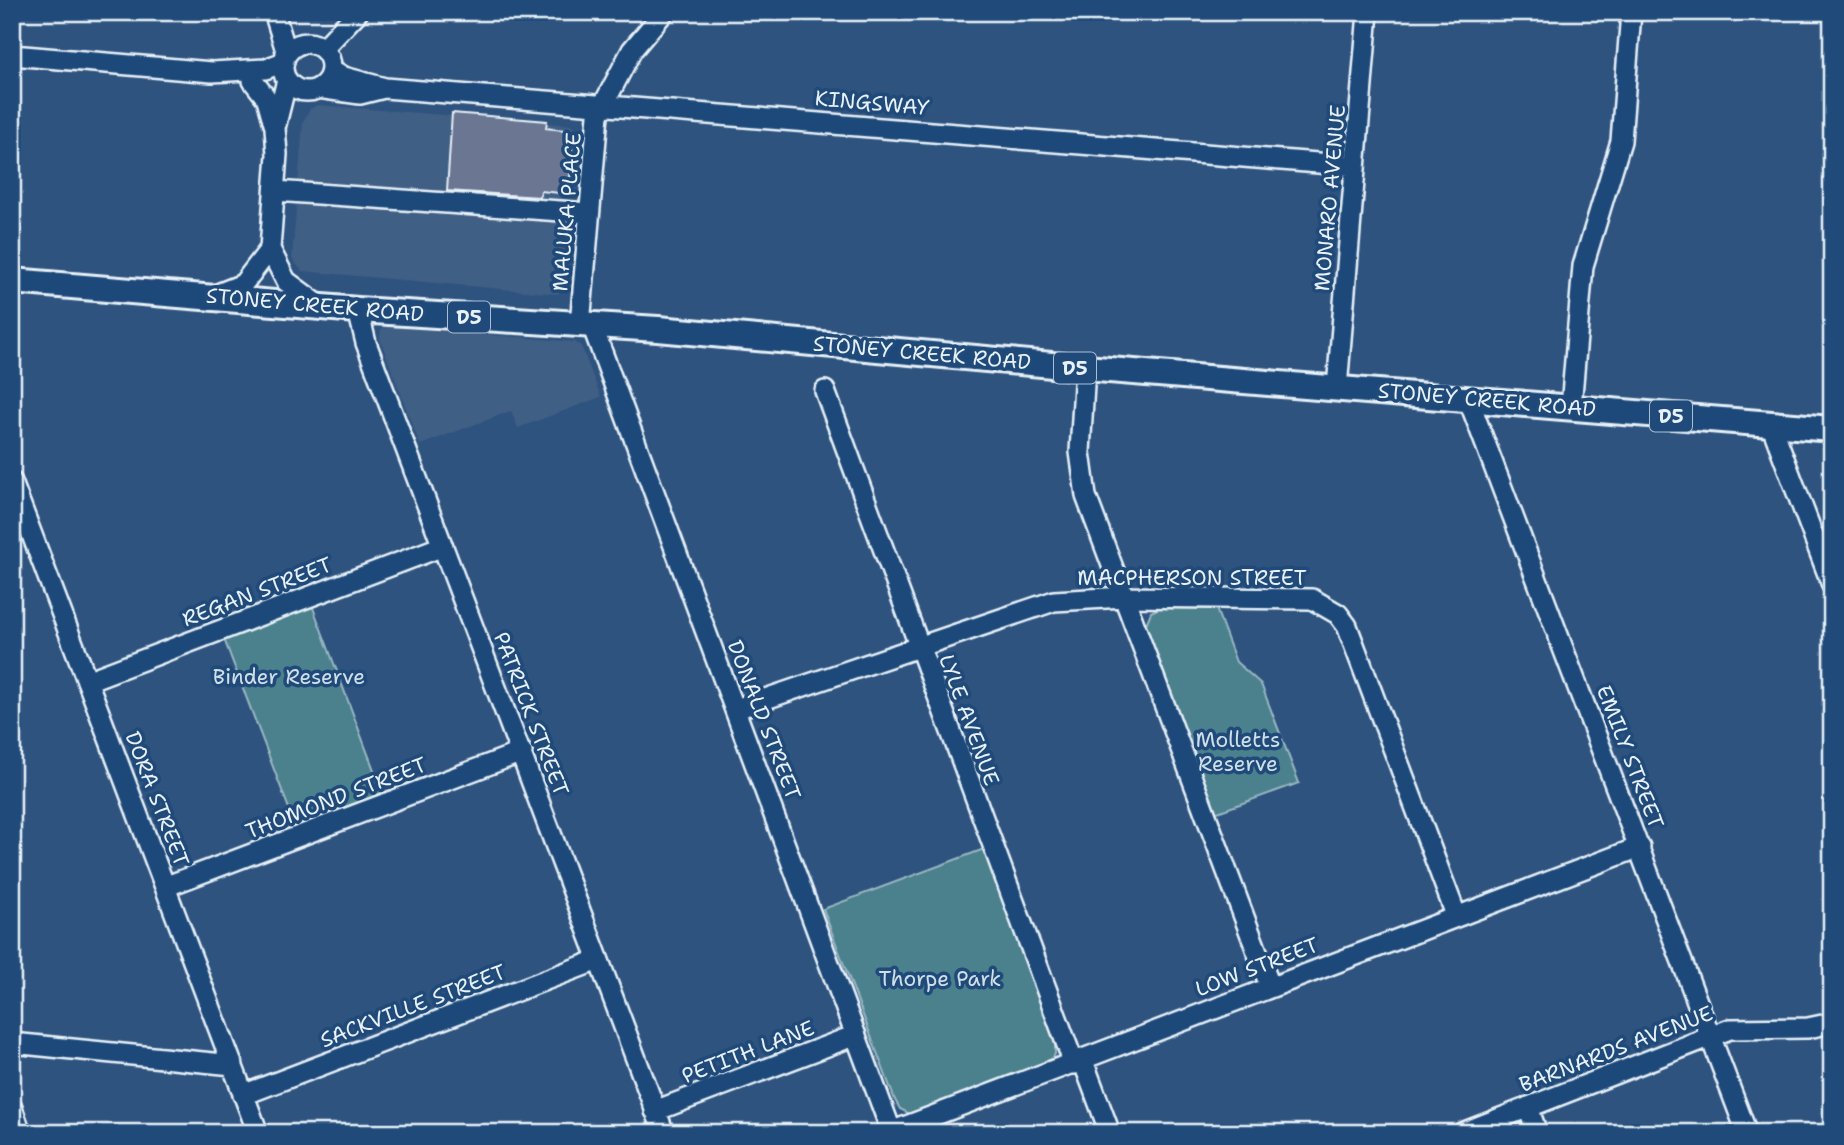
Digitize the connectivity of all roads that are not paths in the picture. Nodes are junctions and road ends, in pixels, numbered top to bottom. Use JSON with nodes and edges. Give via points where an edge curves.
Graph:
{"nodes":[{"id":1,"x":358,"y":12,"type":"edge"},
{"id":2,"x":664,"y":12,"type":"edge"},
{"id":3,"x":1368,"y":12,"type":"edge"},
{"id":4,"x":1631,"y":12,"type":"edge"},
{"id":5,"x":276,"y":18,"type":"edge"},
{"id":6,"x":323,"y":49,"type":"junction"},
{"id":7,"x":12,"y":55,"type":"edge"},
{"id":8,"x":289,"y":64,"type":"junction"},
{"id":9,"x":331,"y":69,"type":"junction"},
{"id":10,"x":212,"y":72,"type":"junction"},
{"id":11,"x":253,"y":82,"type":"junction"},
{"id":12,"x":386,"y":88,"type":"junction"},
{"id":13,"x":312,"y":90,"type":"junction"},
{"id":14,"x":602,"y":104,"type":"junction"},
{"id":15,"x":275,"y":128,"type":"junction"},
{"id":16,"x":277,"y":154,"type":"junction"},
{"id":17,"x":1355,"y":166,"type":"junction"},
{"id":18,"x":275,"y":191,"type":"junction"},
{"id":19,"x":589,"y":213,"type":"junction"},
{"id":20,"x":270,"y":249,"type":"junction"},
{"id":21,"x":12,"y":281,"type":"edge"},
{"id":22,"x":210,"y":297,"type":"junction"},
{"id":23,"x":320,"y":306,"type":"junction"},
{"id":24,"x":358,"y":310,"type":"junction"},
{"id":25,"x":586,"y":325,"type":"junction"},
{"id":26,"x":1085,"y":368,"type":"junction"},
{"id":27,"x":1337,"y":388,"type":"junction"},
{"id":28,"x":825,"y":391,"type":"dead end"},
{"id":29,"x":1468,"y":398,"type":"junction"},
{"id":30,"x":1570,"y":407,"type":"junction"},
{"id":31,"x":1771,"y":424,"type":"junction"},
{"id":32,"x":1832,"y":429,"type":"edge"},
{"id":33,"x":12,"y":482,"type":"edge"},
{"id":34,"x":443,"y":546,"type":"junction"},
{"id":35,"x":1832,"y":585,"type":"edge"},
{"id":36,"x":1124,"y":597,"type":"junction"},
{"id":37,"x":918,"y":648,"type":"junction"},
{"id":38,"x":87,"y":681,"type":"junction"},
{"id":39,"x":736,"y":709,"type":"junction"},
{"id":40,"x":522,"y":752,"type":"junction"},
{"id":41,"x":1640,"y":847,"type":"junction"},
{"id":42,"x":167,"y":886,"type":"junction"},
{"id":43,"x":1456,"y":915,"type":"junction"},
{"id":44,"x":598,"y":960,"type":"junction"},
{"id":45,"x":1270,"y":986,"type":"junction"},
{"id":46,"x":1832,"y":1023,"type":"edge"},
{"id":47,"x":856,"y":1035,"type":"junction"},
{"id":48,"x":1712,"y":1036,"type":"junction"},
{"id":49,"x":12,"y":1043,"type":"edge"},
{"id":50,"x":1078,"y":1062,"type":"junction"},
{"id":51,"x":233,"y":1065,"type":"junction"},
{"id":52,"x":243,"y":1095,"type":"junction"},
{"id":53,"x":1528,"y":1107,"type":"junction"},
{"id":54,"x":12,"y":1108,"type":"edge"},
{"id":55,"x":656,"y":1111,"type":"junction"},
{"id":56,"x":892,"y":1132,"type":"edge"},
{"id":57,"x":22,"y":1133,"type":"edge"},
{"id":58,"x":258,"y":1133,"type":"edge"},
{"id":59,"x":664,"y":1133,"type":"edge"},
{"id":60,"x":1110,"y":1133,"type":"edge"},
{"id":61,"x":1462,"y":1133,"type":"edge"},
{"id":62,"x":1538,"y":1133,"type":"edge"},
{"id":63,"x":1747,"y":1133,"type":"edge"}],
"edges":[{"from":1,"to":6,"type":"street"},
{"from":2,"to":14,"type":"street","name":"MALUKA PLACE","via":[[632,50]]},
{"from":3,"to":17,"type":"street","name":"MONARO AVENUE"},
{"from":4,"to":30,"type":"street","via":[[1621,141],[1583,266]]},
{"from":5,"to":8,"type":"street","via":[[291,40]]},
{"from":6,"to":8,"type":"street","via":[[316,45]]},
{"from":6,"to":9,"type":"street"},
{"from":7,"to":10,"type":"street"},
{"from":8,"to":10,"type":"street"},
{"from":8,"to":11,"type":"street"},
{"from":8,"to":13,"type":"street","via":[[295,88]]},
{"from":8,"to":15,"type":"street"},
{"from":9,"to":12,"type":"street","name":"KINGSWAY"},
{"from":9,"to":13,"type":"street","via":[[324,83]]},
{"from":10,"to":11,"type":"street"},
{"from":11,"to":15,"type":"street","via":[[270,105]]},
{"from":12,"to":13,"type":"street","name":"KINGSWAY","via":[[360,94]]},
{"from":12,"to":14,"type":"street","name":"KINGSWAY"},
{"from":13,"to":16,"type":"street","via":[[292,109]]},
{"from":14,"to":17,"type":"street","name":"KINGSWAY"},
{"from":14,"to":19,"type":"street","name":"MALUKA PLACE"},
{"from":15,"to":16,"type":"street"},
{"from":16,"to":18,"type":"street"},
{"from":17,"to":27,"type":"street","name":"MONARO AVENUE"},
{"from":18,"to":19,"type":"street"},
{"from":18,"to":20,"type":"street"},
{"from":19,"to":25,"type":"street","name":"MALUKA PLACE"},
{"from":20,"to":22,"type":"street","via":[[243,284]]},
{"from":20,"to":23,"type":"street","via":[[286,281]]},
{"from":21,"to":22,"type":"main road","name":"STONEY CREEK ROAD","number":"D5"},
{"from":22,"to":23,"type":"main road","name":"STONEY CREEK ROAD","number":"D5"},
{"from":23,"to":24,"type":"main road","name":"STONEY CREEK ROAD","number":"D5"},
{"from":24,"to":25,"type":"main road","name":"STONEY CREEK ROAD","number":"D5"},
{"from":24,"to":34,"type":"street","name":"PATRICK STREET","via":[[366,343]]},
{"from":25,"to":26,"type":"main road","name":"STONEY CREEK ROAD","number":"D5"},
{"from":25,"to":39,"type":"street","name":"DONALD STREET"},
{"from":26,"to":27,"type":"main road","name":"STONEY CREEK ROAD","number":"D5"},
{"from":26,"to":36,"type":"street","via":[[1081,475]]},
{"from":27,"to":29,"type":"main road","name":"STONEY CREEK ROAD","number":"D5"},
{"from":28,"to":37,"type":"street","name":"LYLE AVENUE"},
{"from":29,"to":30,"type":"main road","name":"STONEY CREEK ROAD","number":"D5"},
{"from":29,"to":41,"type":"street","name":"EMILY STREET"},
{"from":30,"to":31,"type":"main road","name":"STONEY CREEK ROAD","number":"D5"},
{"from":31,"to":32,"type":"main road","name":"STONEY CREEK ROAD","number":"D5"},
{"from":31,"to":35,"type":"street"},
{"from":33,"to":38,"type":"street","name":"DORA STREET"},
{"from":34,"to":38,"type":"street","name":"REGAN STREET"},
{"from":34,"to":40,"type":"street","name":"PATRICK STREET"},
{"from":36,"to":37,"type":"street","name":"MACPHERSON STREET","via":[[1054,601]]},
{"from":36,"to":43,"type":"street","name":"MACPHERSON STREET","via":[[1297,597],[1338,614],[1347,626]]},
{"from":36,"to":45,"type":"street"},
{"from":37,"to":39,"type":"street","name":"MACPHERSON STREET"},
{"from":37,"to":50,"type":"street","name":"LYLE AVENUE"},
{"from":38,"to":42,"type":"street","name":"DORA STREET"},
{"from":39,"to":47,"type":"street","name":"DONALD STREET"},
{"from":40,"to":42,"type":"street","name":"THOMOND STREET"},
{"from":40,"to":44,"type":"street","name":"PATRICK STREET"},
{"from":41,"to":43,"type":"street","name":"LOW STREET"},
{"from":41,"to":48,"type":"street","name":"EMILY STREET"},
{"from":42,"to":51,"type":"street","name":"DORA STREET"},
{"from":43,"to":45,"type":"street","name":"LOW STREET"},
{"from":44,"to":52,"type":"street","name":"SACKVILLE STREET"},
{"from":44,"to":55,"type":"street","name":"PATRICK STREET"},
{"from":45,"to":50,"type":"street","name":"LOW STREET"},
{"from":46,"to":48,"type":"street","name":"BARNARDS AVENUE","via":[[1808,1028],[1740,1028]]},
{"from":47,"to":55,"type":"street","name":"PETITH LANE"},
{"from":47,"to":56,"type":"street","name":"DONALD STREET"},
{"from":48,"to":53,"type":"street","name":"BARNARDS AVENUE"},
{"from":48,"to":63,"type":"street","name":"EMILY STREET"},
{"from":49,"to":51,"type":"street"},
{"from":50,"to":56,"type":"street","name":"LOW STREET"},
{"from":50,"to":60,"type":"street","name":"LYLE AVENUE"},
{"from":51,"to":52,"type":"street","name":"DORA STREET"},
{"from":52,"to":58,"type":"street","name":"DORA STREET"},
{"from":53,"to":61,"type":"street","name":"BARNARDS AVENUE"},
{"from":53,"to":62,"type":"street"},
{"from":54,"to":57,"type":"street"},
{"from":55,"to":59,"type":"street","name":"PATRICK STREET"}]}
